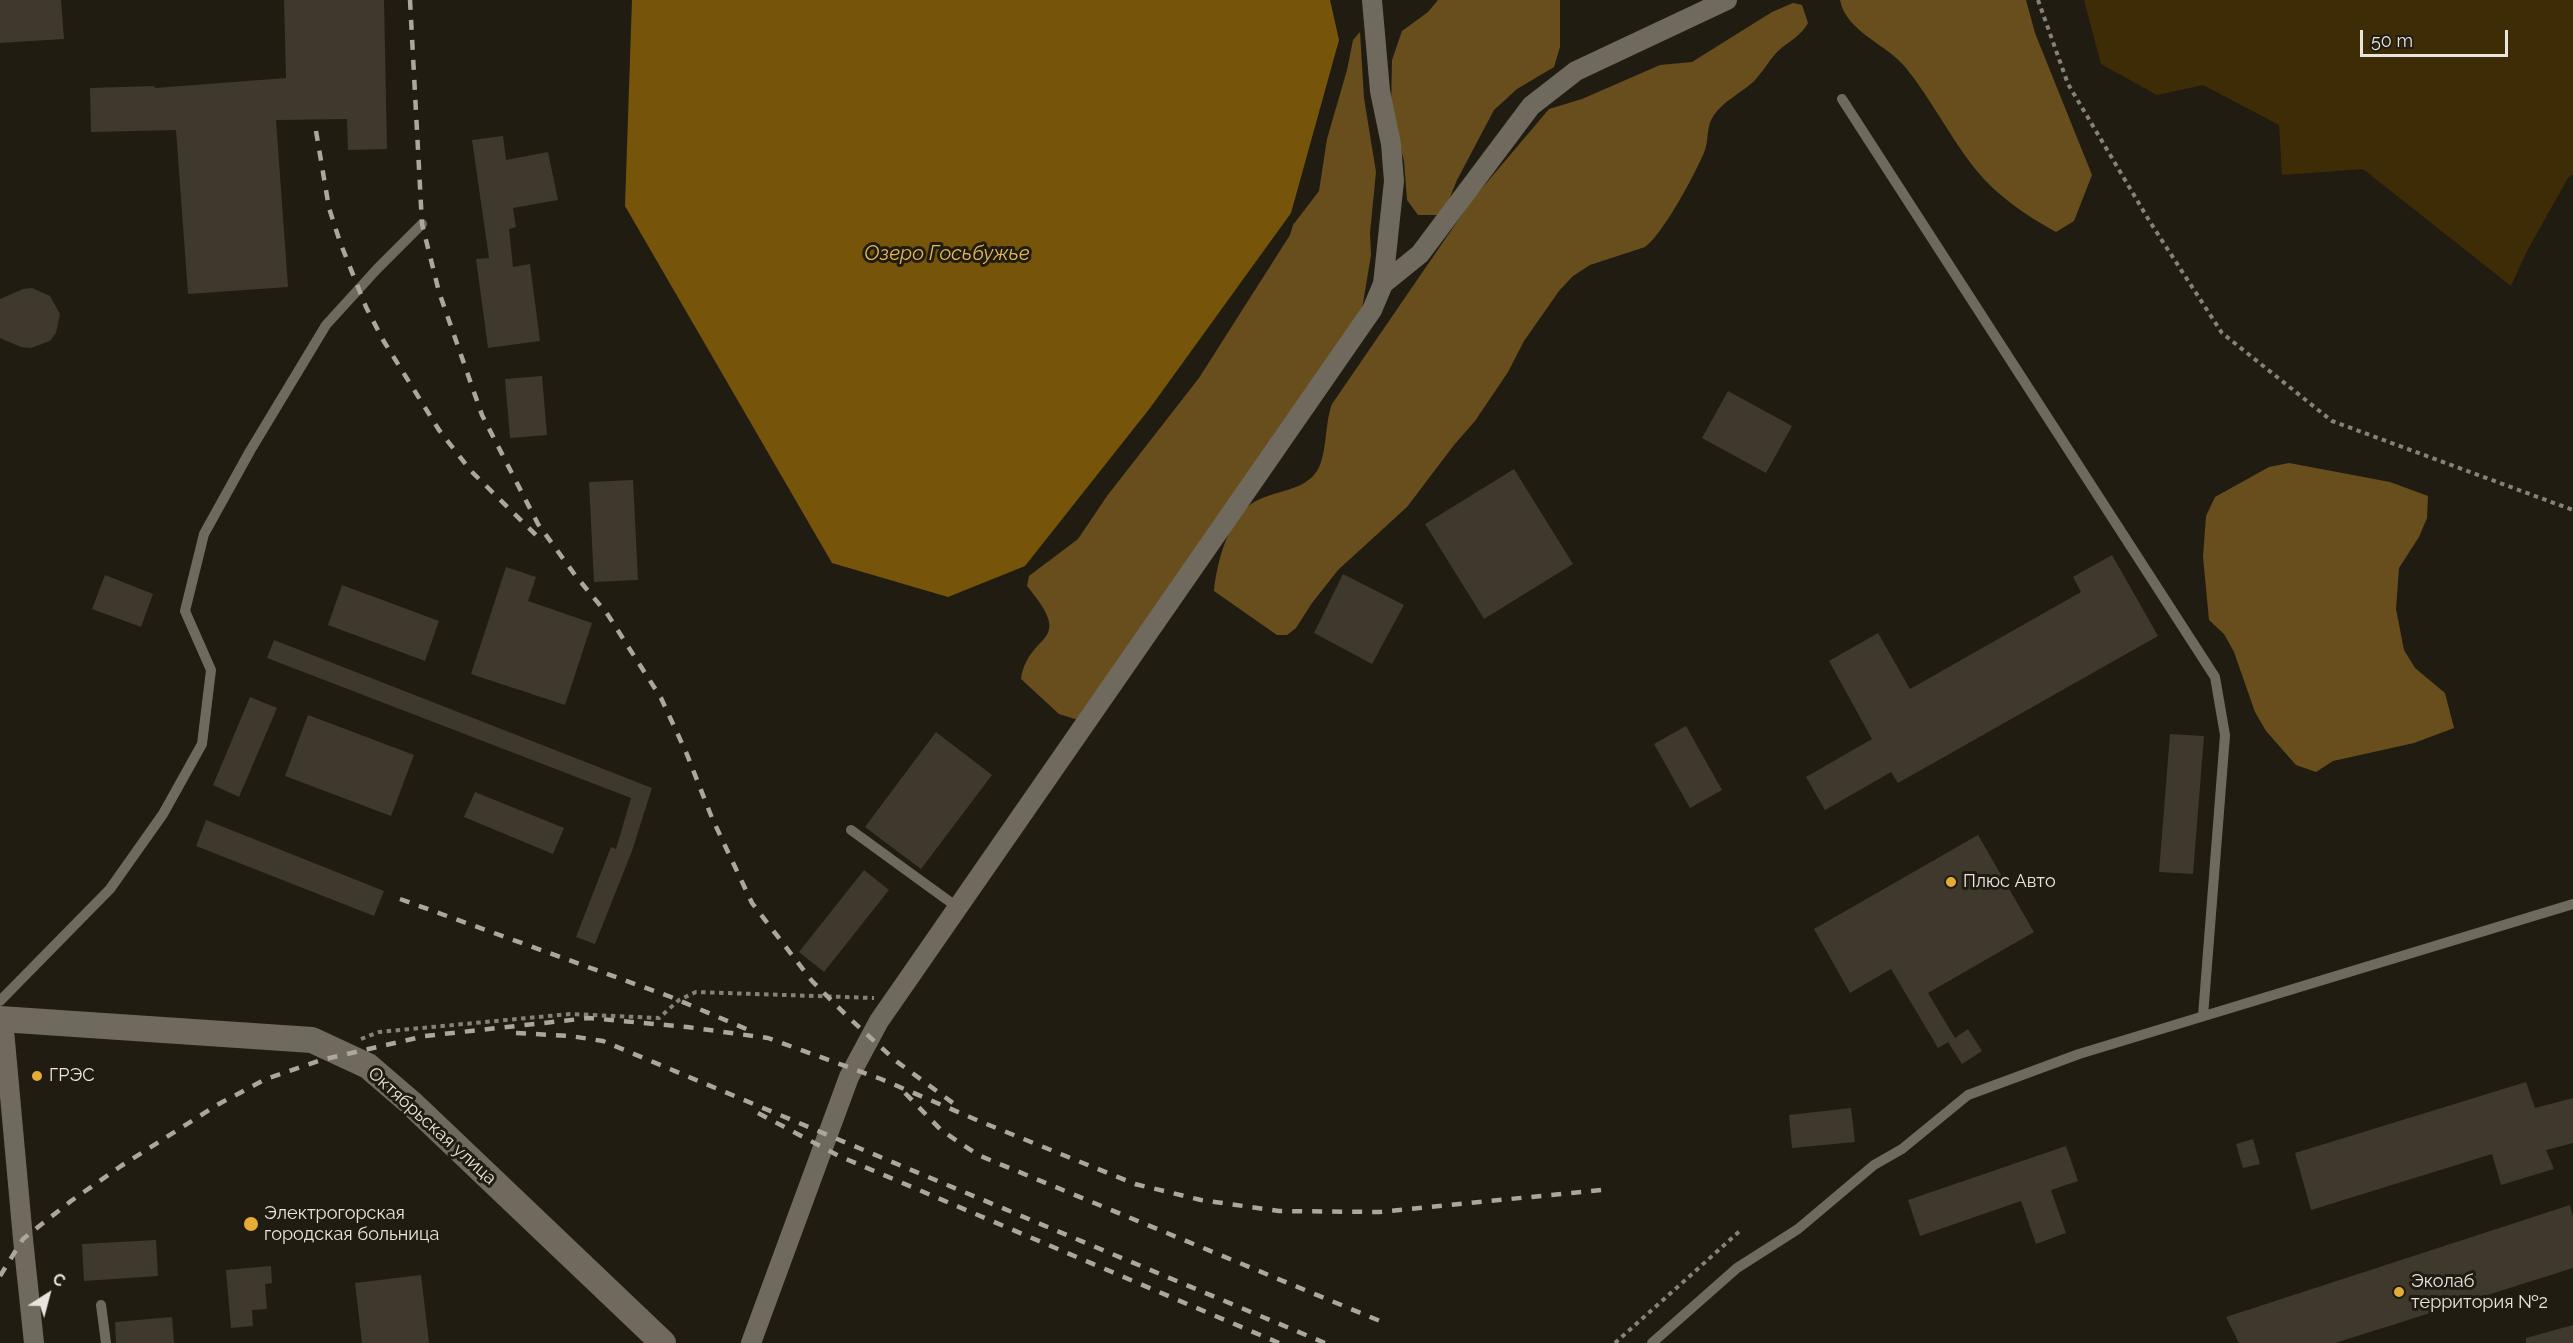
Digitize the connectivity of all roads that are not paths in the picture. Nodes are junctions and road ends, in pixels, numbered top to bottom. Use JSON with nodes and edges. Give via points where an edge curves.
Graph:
{"nodes":[{"id":1,"x":1372,"y":0,"type":"edge"},
{"id":2,"x":1727,"y":0,"type":"edge"},
{"id":3,"x":1842,"y":99,"type":"dead end"},
{"id":4,"x":422,"y":224,"type":"dead end"},
{"id":5,"x":1383,"y":284,"type":"junction"},
{"id":6,"x":851,"y":830,"type":"dead end"},
{"id":7,"x":2573,"y":904,"type":"edge"},
{"id":8,"x":957,"y":907,"type":"junction"},
{"id":9,"x":1,"y":1013,"type":"edge"},
{"id":10,"x":2203,"y":1016,"type":"junction"},
{"id":11,"x":101,"y":1305,"type":"dead end"},
{"id":12,"x":34,"y":1343,"type":"edge"},
{"id":13,"x":106,"y":1343,"type":"edge"},
{"id":14,"x":663,"y":1343,"type":"edge"},
{"id":15,"x":751,"y":1343,"type":"edge"},
{"id":16,"x":1652,"y":1343,"type":"edge"}],
"edges":[{"from":1,"to":5,"type":"street","via":[[1380,90],[1394,172]]},
{"from":2,"to":5,"type":"street","via":[[1576,71],[1531,106],[1420,254]]},
{"from":3,"to":10,"type":"lane","via":[[2215,677],[2225,735]]},
{"from":4,"to":9,"type":"lane","via":[[326,325],[204,534],[185,610],[211,670],[202,744],[163,814],[110,889]]},
{"from":5,"to":8,"type":"street","via":[[1372,310]]},
{"from":6,"to":8,"type":"lane"},
{"from":7,"to":10,"type":"lane"},
{"from":8,"to":15,"type":"street","via":[[894,999],[849,1077]]},
{"from":9,"to":12,"type":"street"},
{"from":9,"to":14,"type":"street","name":"Октябрьская улица","via":[[312,1040],[368,1066]]},
{"from":10,"to":16,"type":"lane","via":[[2079,1054],[1968,1095],[1798,1229],[1737,1268]]},
{"from":11,"to":13,"type":"lane"}]}
